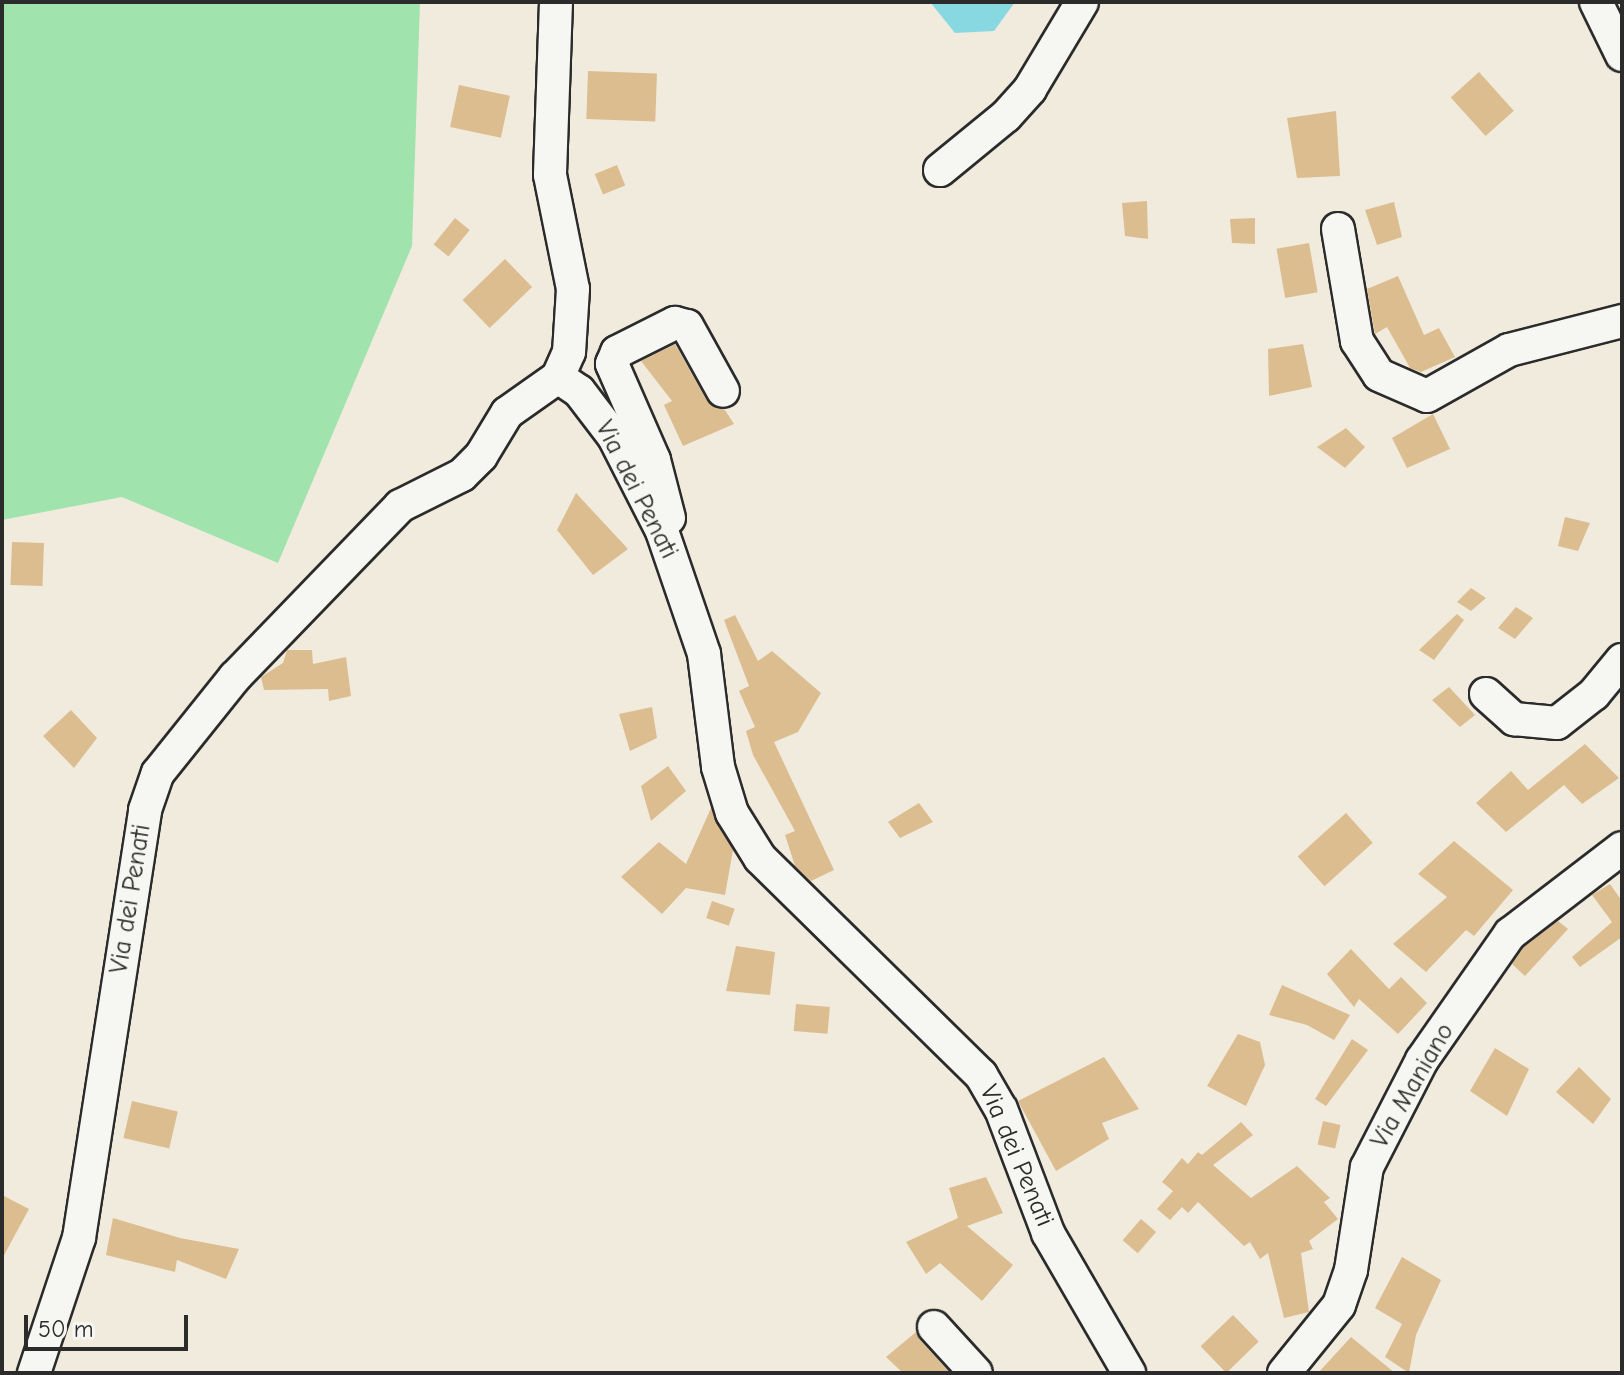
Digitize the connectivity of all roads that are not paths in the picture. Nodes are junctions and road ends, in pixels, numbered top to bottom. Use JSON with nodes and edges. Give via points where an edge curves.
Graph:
{"nodes":[{"id":1,"x":556,"y":2,"type":"edge"},
{"id":2,"x":1082,"y":2,"type":"edge"},
{"id":3,"x":1596,"y":2,"type":"edge"},
{"id":4,"x":1622,"y":55,"type":"edge"},
{"id":5,"x":940,"y":170,"type":"dead end"},
{"id":6,"x":1338,"y":229,"type":"dead end"},
{"id":7,"x":1622,"y":321,"type":"edge"},
{"id":8,"x":558,"y":377,"type":"junction"},
{"id":9,"x":723,"y":391,"type":"dead end"},
{"id":10,"x":662,"y":531,"type":"junction"},
{"id":11,"x":1622,"y":660,"type":"edge"},
{"id":12,"x":1486,"y":694,"type":"dead end"},
{"id":13,"x":1622,"y":848,"type":"edge"},
{"id":14,"x":934,"y":1327,"type":"dead end"},
{"id":15,"x":34,"y":1373,"type":"edge"},
{"id":16,"x":976,"y":1373,"type":"edge"},
{"id":17,"x":1129,"y":1373,"type":"edge"},
{"id":18,"x":1284,"y":1373,"type":"edge"}],
"edges":[{"from":1,"to":8,"type":"street","via":[[550,175],[573,289],[569,352]]},
{"from":2,"to":5,"type":"street","via":[[1030,89],[1006,116]]},
{"from":3,"to":4,"type":"street"},
{"from":6,"to":7,"type":"street","via":[[1357,341],[1379,375],[1427,396],[1509,350]]},
{"from":8,"to":10,"type":"street","name":"Via dei Penati","via":[[579,391],[614,437]]},
{"from":8,"to":15,"type":"street","name":"Via dei Penati","via":[[507,413],[481,456],[462,475],[400,506],[235,677],[158,773],[145,810],[79,1238]]},
{"from":9,"to":10,"type":"street","via":[[687,326],[661,326],[617,352],[613,374],[663,485],[669,523]]},
{"from":10,"to":17,"type":"street","name":"Via dei Penati","via":[[704,654],[718,767],[732,813],[760,858],[981,1075],[1027,1171],[1048,1233]]},
{"from":11,"to":12,"type":"street","via":[[1594,694],[1557,723],[1514,719]]},
{"from":13,"to":18,"type":"street","name":"Via Maniano","via":[[1510,934],[1422,1060],[1367,1167],[1351,1270],[1339,1305]]},
{"from":14,"to":16,"type":"street"}]}
